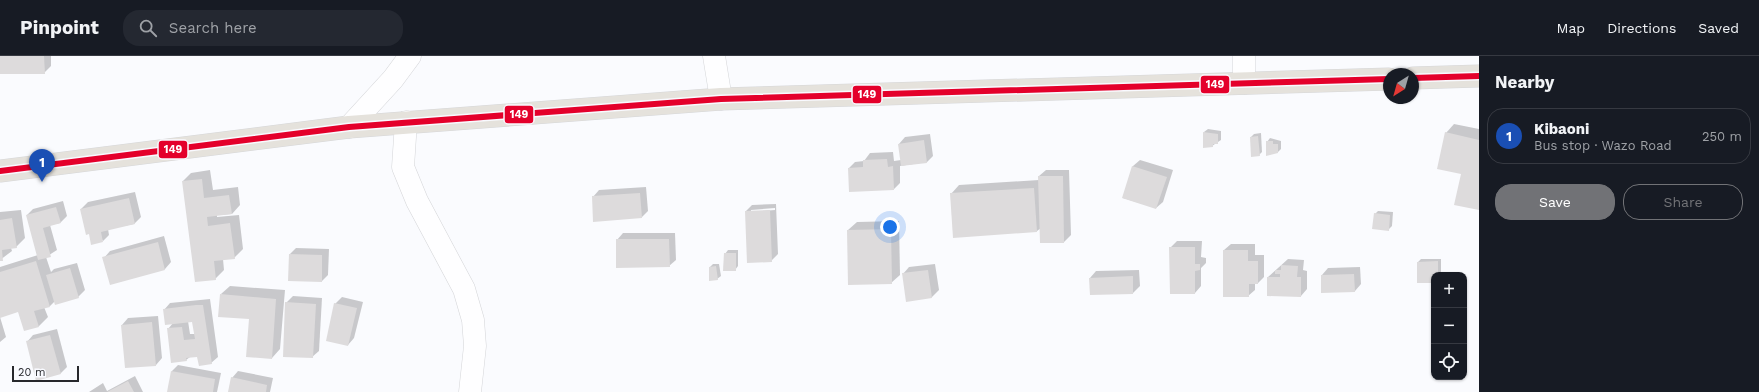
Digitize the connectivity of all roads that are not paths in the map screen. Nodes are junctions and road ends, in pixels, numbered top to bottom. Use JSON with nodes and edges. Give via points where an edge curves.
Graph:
{"nodes":[{"id":1,"x":410,"y":56,"type":"edge"},
{"id":2,"x":714,"y":56,"type":"edge"},
{"id":3,"x":1244,"y":56,"type":"edge"},
{"id":4,"x":1479,"y":76,"type":"edge"},
{"id":5,"x":1419,"y":78,"type":"edge"},
{"id":6,"x":1383,"y":79,"type":"edge"},
{"id":7,"x":1244,"y":83,"type":"junction"},
{"id":8,"x":721,"y":99,"type":"junction"},
{"id":9,"x":406,"y":122,"type":"junction"},
{"id":10,"x":349,"y":127,"type":"junction"},
{"id":11,"x":0,"y":171,"type":"edge"},
{"id":12,"x":470,"y":392,"type":"edge"}],
"edges":[{"from":1,"to":10,"type":"street","via":[[393,79]]},
{"from":2,"to":8,"type":"street"},
{"from":3,"to":7,"type":"street"},
{"from":4,"to":5,"type":"main road"},
{"from":6,"to":7,"type":"main road"},
{"from":7,"to":8,"type":"main road"},
{"from":8,"to":9,"type":"main road"},
{"from":9,"to":10,"type":"main road"},
{"from":9,"to":12,"type":"street","via":[[403,167],[417,201],[464,289],[473,320],[475,346]]},
{"from":10,"to":11,"type":"main road"}]}
